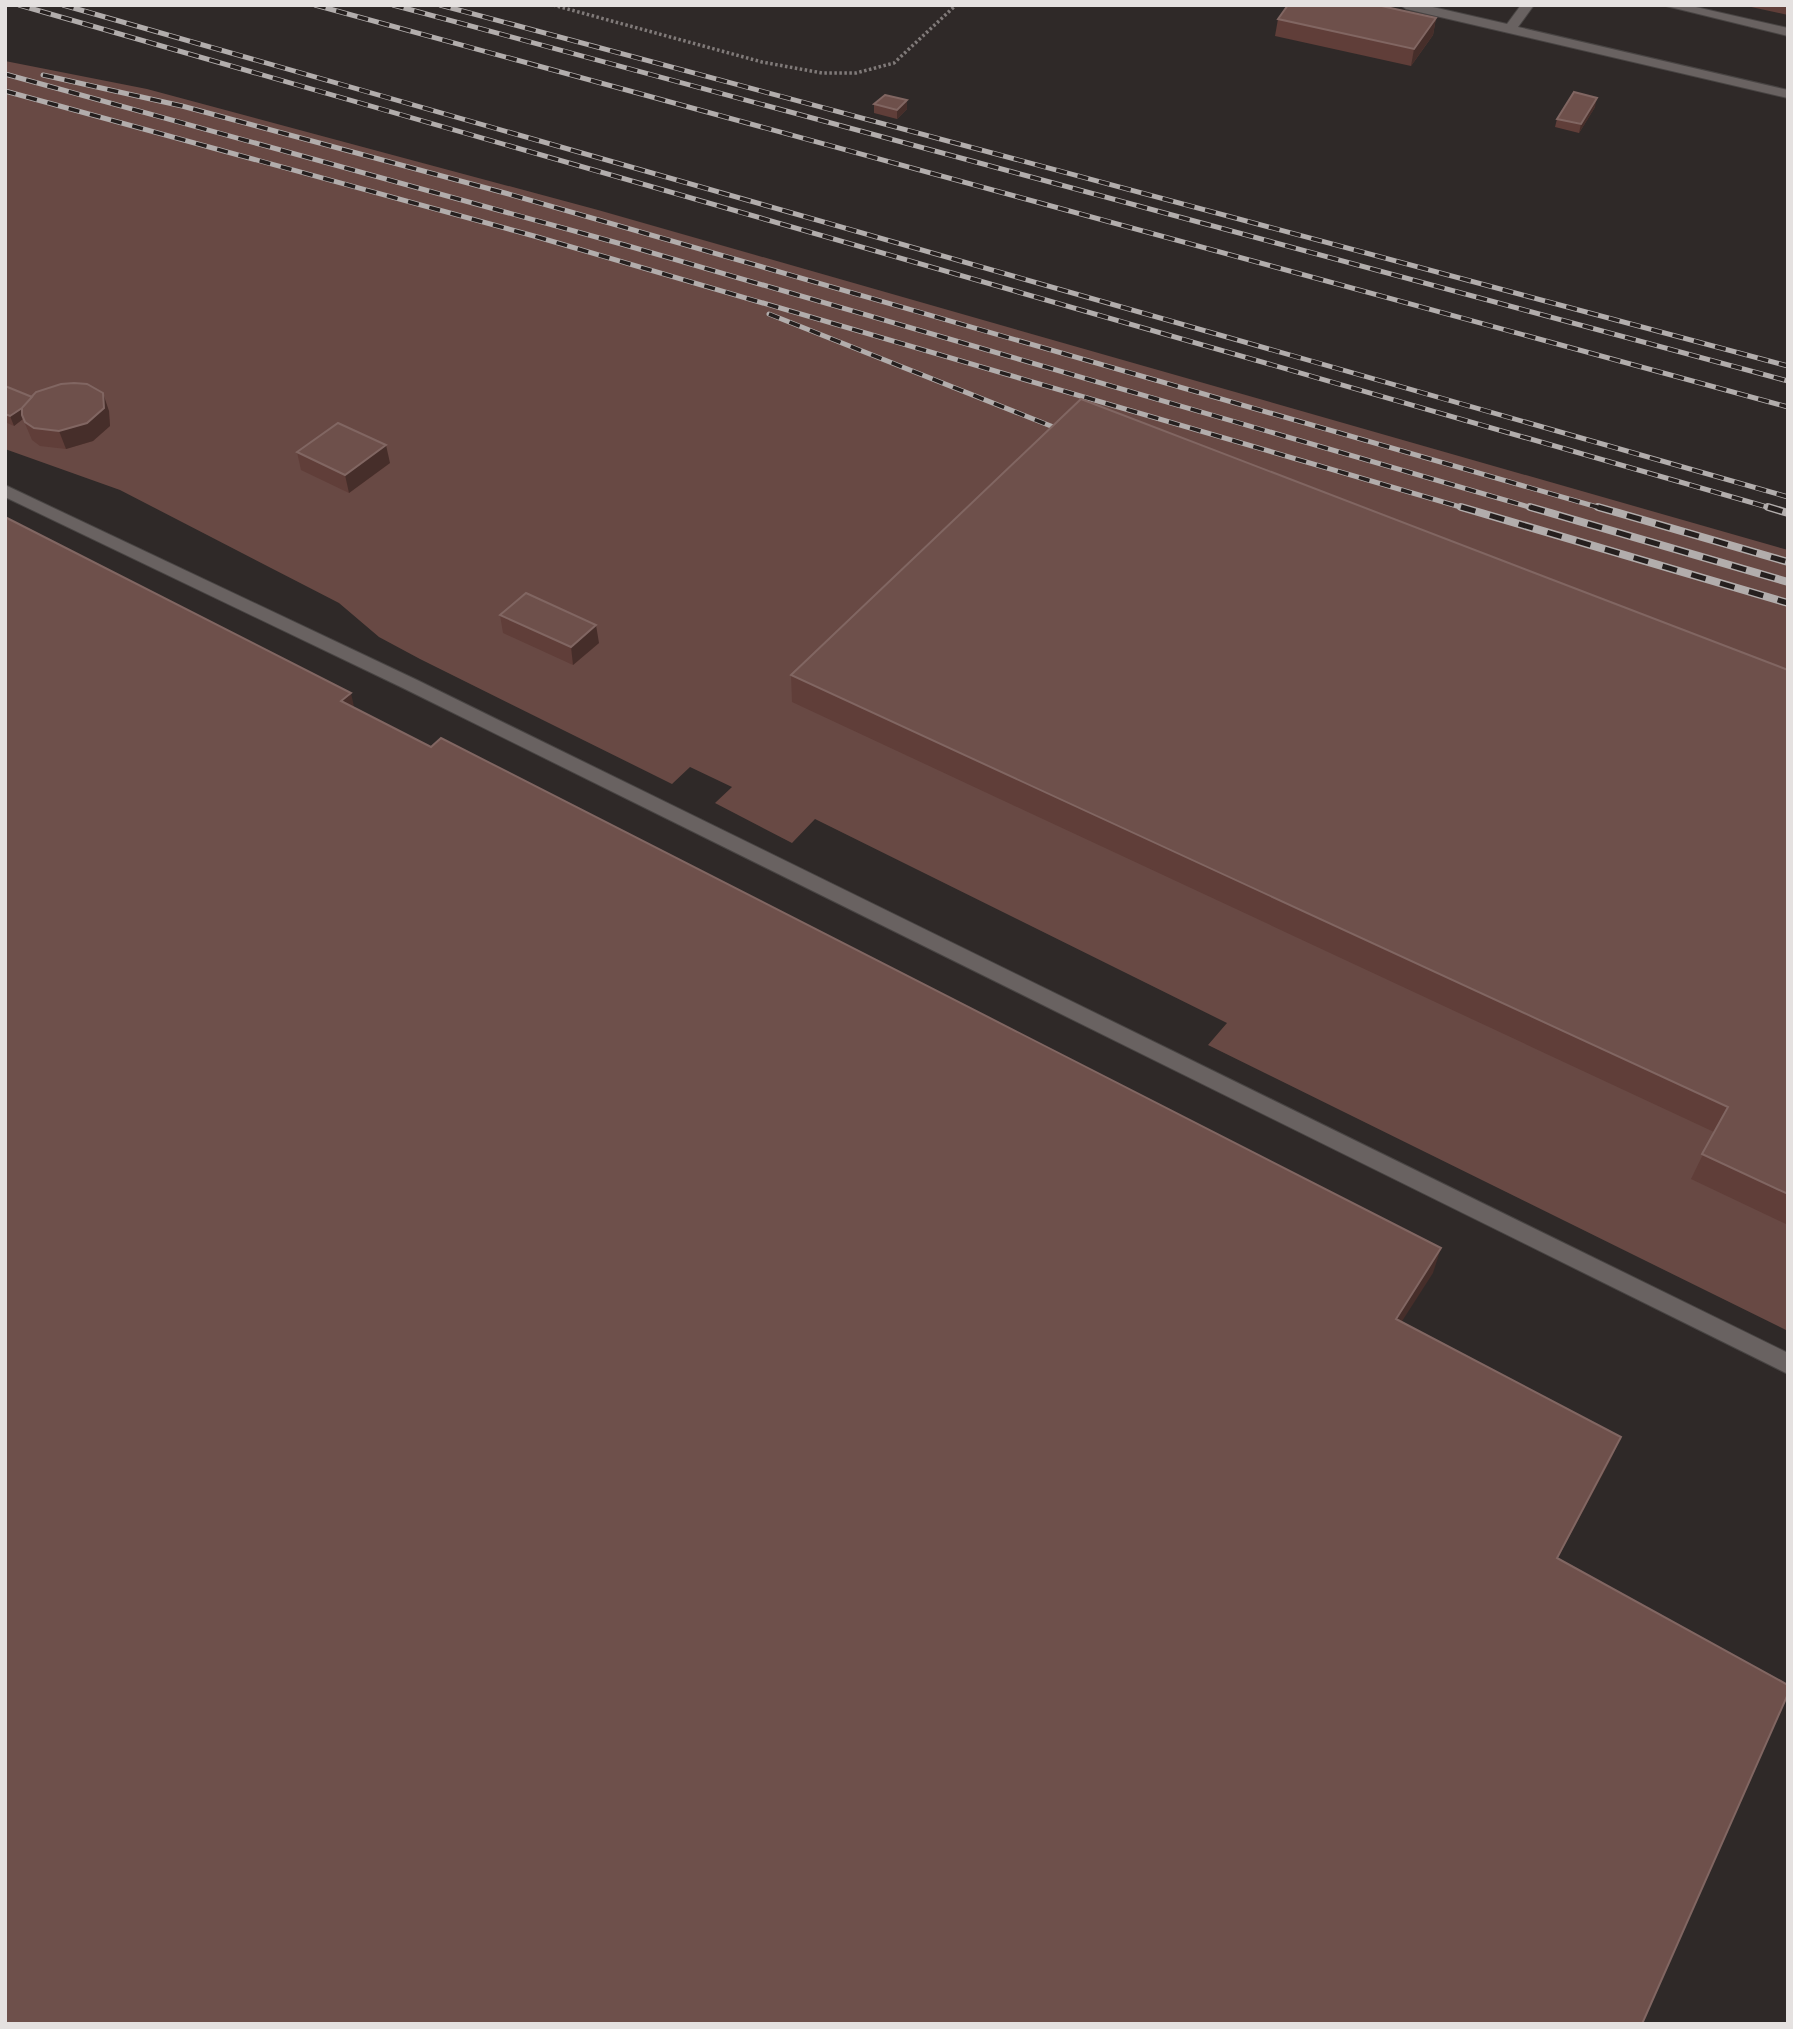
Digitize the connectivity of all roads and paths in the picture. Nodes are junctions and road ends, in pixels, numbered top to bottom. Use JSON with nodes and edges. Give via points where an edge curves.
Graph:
{"nodes":[{"id":1,"x":552,"y":5,"type":"edge"},
{"id":2,"x":956,"y":5,"type":"edge"},
{"id":3,"x":1406,"y":5,"type":"edge"},
{"id":4,"x":1528,"y":5,"type":"edge"},
{"id":5,"x":1668,"y":5,"type":"edge"},
{"id":6,"x":1510,"y":29,"type":"junction"},
{"id":7,"x":1788,"y":32,"type":"edge"},
{"id":8,"x":1788,"y":94,"type":"edge"},
{"id":9,"x":5,"y":490,"type":"edge"},
{"id":10,"x":1788,"y":1364,"type":"edge"}],
"edges":[{"from":1,"to":2,"type":"path","via":[[762,62],[822,73],[856,73],[894,63]]},
{"from":3,"to":6,"type":"lane"},
{"from":4,"to":6,"type":"lane"},
{"from":5,"to":7,"type":"lane"},
{"from":6,"to":8,"type":"lane"},
{"from":9,"to":10,"type":"lane","via":[[410,684]]}]}
